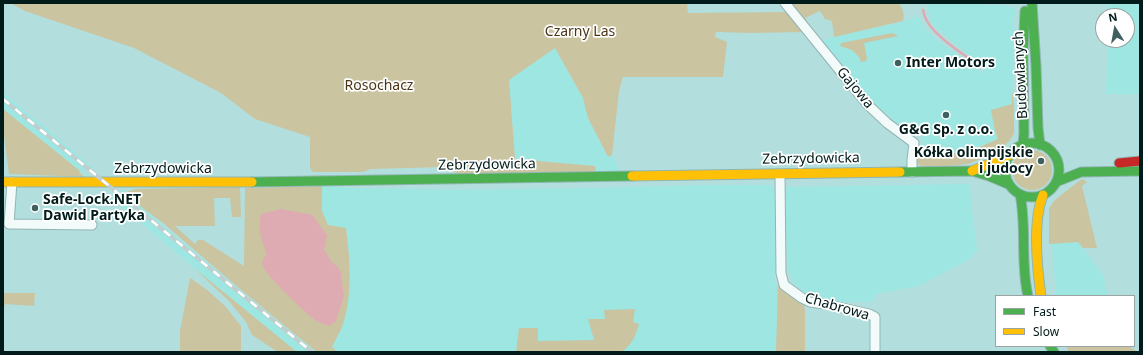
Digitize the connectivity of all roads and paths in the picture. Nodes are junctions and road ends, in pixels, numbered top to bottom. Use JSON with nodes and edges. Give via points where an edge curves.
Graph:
{"nodes":[{"id":1,"x":785,"y":3,"type":"edge"},
{"id":2,"x":1026,"y":3,"type":"edge"},
{"id":3,"x":1032,"y":3,"type":"edge"},
{"id":4,"x":1023,"y":145,"type":"junction"},
{"id":5,"x":1040,"y":145,"type":"junction"},
{"id":6,"x":1010,"y":155,"type":"junction"},
{"id":7,"x":1057,"y":161,"type":"junction"},
{"id":8,"x":1140,"y":161,"type":"edge"},
{"id":9,"x":972,"y":171,"type":"junction"},
{"id":10,"x":1140,"y":171,"type":"edge"},
{"id":11,"x":912,"y":172,"type":"junction"},
{"id":12,"x":780,"y":174,"type":"junction"},
{"id":13,"x":7,"y":182,"type":"edge"},
{"id":14,"x":1056,"y":182,"type":"junction"},
{"id":15,"x":1008,"y":184,"type":"junction"},
{"id":16,"x":1020,"y":194,"type":"junction"},
{"id":17,"x":1043,"y":195,"type":"junction"},
{"id":18,"x":92,"y":225,"type":"dead end"},
{"id":19,"x":1028,"y":295,"type":"edge"},
{"id":20,"x":1041,"y":295,"type":"edge"},
{"id":21,"x":875,"y":352,"type":"edge"}],
"edges":[{"from":1,"to":11,"type":"street","name":"Gajowa","via":[[867,104],[914,143]]},
{"from":2,"to":4,"type":"street","name":"Budowlanych"},
{"from":3,"to":5,"type":"street","name":"Budowlanych"},
{"from":4,"to":5,"type":"street"},
{"from":4,"to":6,"type":"street"},
{"from":5,"to":7,"type":"street","via":[[1049,150]]},
{"from":6,"to":9,"type":"street","name":"Zebrzydowicka"},
{"from":6,"to":15,"type":"street","via":[[1005,167]]},
{"from":7,"to":8,"type":"street","via":[[1088,167]]},
{"from":7,"to":14,"type":"street","via":[[1059,173]]},
{"from":9,"to":11,"type":"street","name":"Zebrzydowicka"},
{"from":9,"to":15,"type":"street","name":"Zebrzydowicka"},
{"from":10,"to":14,"type":"street","via":[[1081,172]]},
{"from":11,"to":12,"type":"street","name":"Zebrzydowicka"},
{"from":12,"to":13,"type":"street","name":"Zebrzydowicka","via":[[215,183]]},
{"from":12,"to":21,"type":"street","name":"Chabrowa","via":[[780,273],[784,285],[810,302],[875,317]]},
{"from":13,"to":18,"type":"street","via":[[9,224]]},
{"from":14,"to":17,"type":"street","via":[[1050,191]]},
{"from":15,"to":16,"type":"street"},
{"from":16,"to":17,"type":"street","via":[[1026,197]]},
{"from":16,"to":19,"type":"street","via":[[1024,217],[1024,271]]},
{"from":17,"to":20,"type":"street","via":[[1038,208],[1037,230]]}]}
